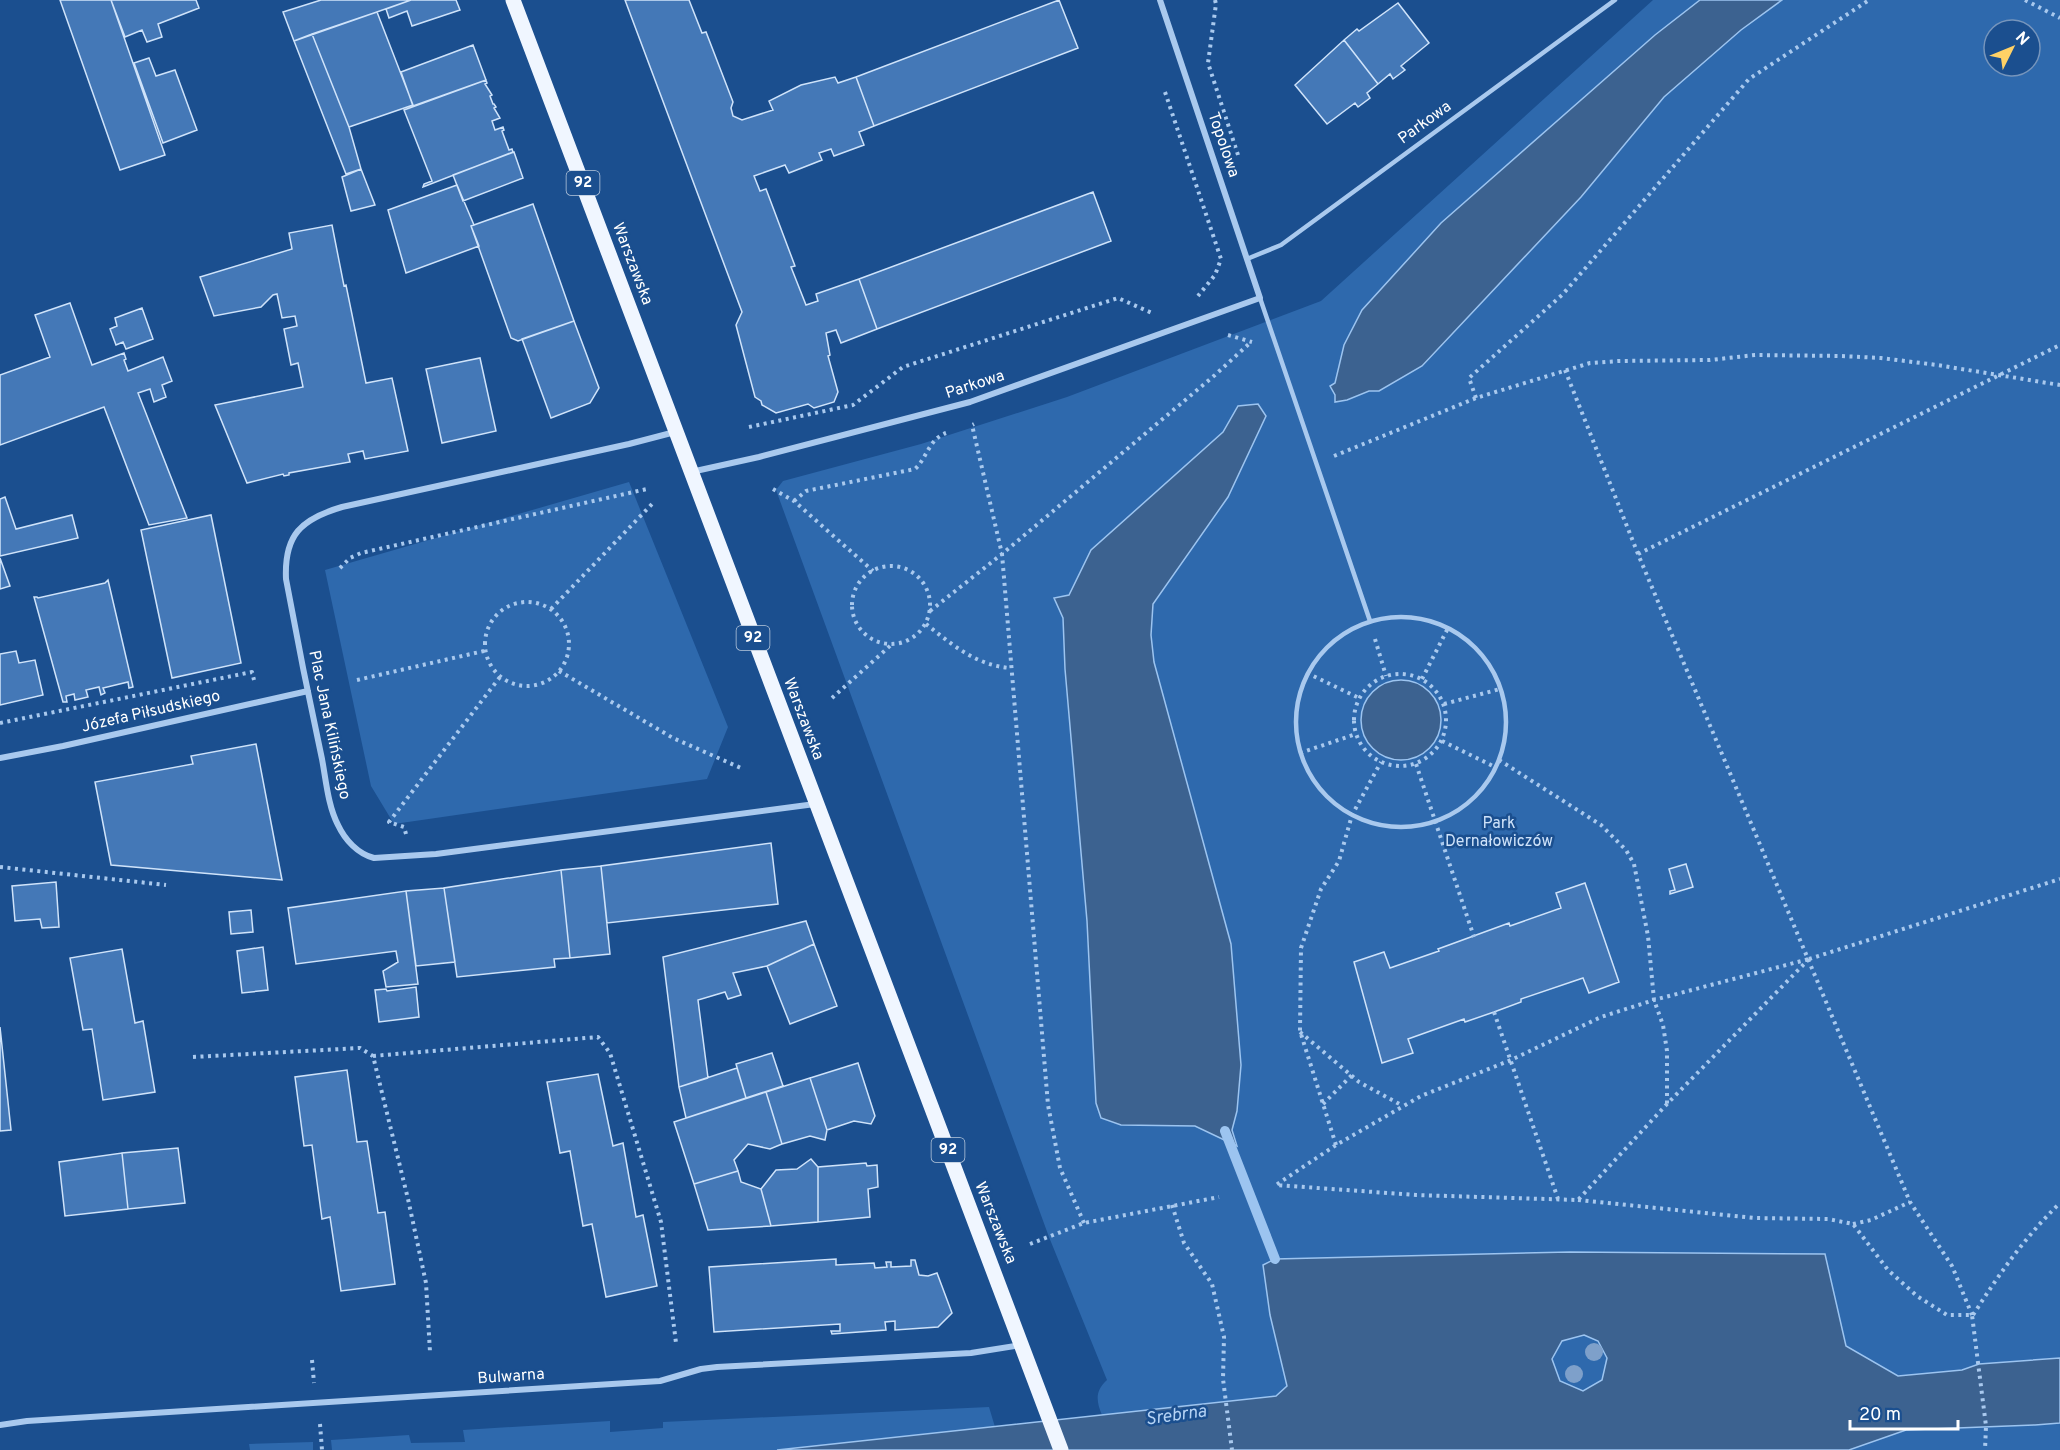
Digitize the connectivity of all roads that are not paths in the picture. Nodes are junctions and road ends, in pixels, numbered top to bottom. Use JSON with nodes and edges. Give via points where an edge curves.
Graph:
{"nodes":[{"id":1,"x":513,"y":0,"type":"edge"},
{"id":2,"x":1160,"y":0,"type":"edge"},
{"id":3,"x":1615,"y":0,"type":"edge"},
{"id":4,"x":1246,"y":259,"type":"junction"},
{"id":5,"x":1260,"y":298,"type":"junction"},
{"id":6,"x":675,"y":432,"type":"junction"},
{"id":7,"x":691,"y":472,"type":"junction"},
{"id":8,"x":1370,"y":621,"type":"junction"},
{"id":9,"x":308,"y":691,"type":"junction"},
{"id":10,"x":0,"y":758,"type":"edge"},
{"id":11,"x":815,"y":804,"type":"junction"},
{"id":12,"x":1022,"y":1345,"type":"junction"},
{"id":13,"x":0,"y":1425,"type":"edge"},
{"id":14,"x":1061,"y":1450,"type":"edge"}],
"edges":[{"from":1,"to":6,"type":"main road","name":"Warszawska","number":"92"},
{"from":2,"to":4,"type":"street","name":"Topolowa"},
{"from":3,"to":4,"type":"lane","name":"Parkowa","via":[[1281,245]]},
{"from":4,"to":5,"type":"street","name":"Topolowa"},
{"from":5,"to":7,"type":"street","name":"Parkowa","via":[[970,402]]},
{"from":5,"to":8,"type":"lane"},
{"from":6,"to":7,"type":"main road","name":"Warszawska","number":"92"},
{"from":6,"to":9,"type":"street","name":"Plac Jana Kilińskiego","via":[[342,507],[314,517],[295,532],[285,565]]},
{"from":7,"to":11,"type":"main road","name":"Warszawska","number":"92"},
{"from":8,"to":8,"type":"lane","via":[[1409,617],[1448,628],[1470,643],[1488,664],[1500,689],[1506,724],[1499,760],[1481,790],[1460,809],[1436,821],[1408,827],[1379,825],[1352,815],[1330,800],[1312,778],[1300,753],[1295,726],[1298,699],[1307,673],[1330,644]]},
{"from":9,"to":10,"type":"street","name":"Józefa Piłsudskiego"},
{"from":9,"to":11,"type":"street","name":"Plac Jana Kilińskiego","via":[[337,824],[365,856],[436,854]]},
{"from":11,"to":12,"type":"main road","name":"Warszawska","number":"92"},
{"from":12,"to":13,"type":"street","name":"Bulwarna","via":[[971,1353],[717,1367],[660,1381]]},
{"from":12,"to":14,"type":"main road","name":"Warszawska","number":"92"}]}
